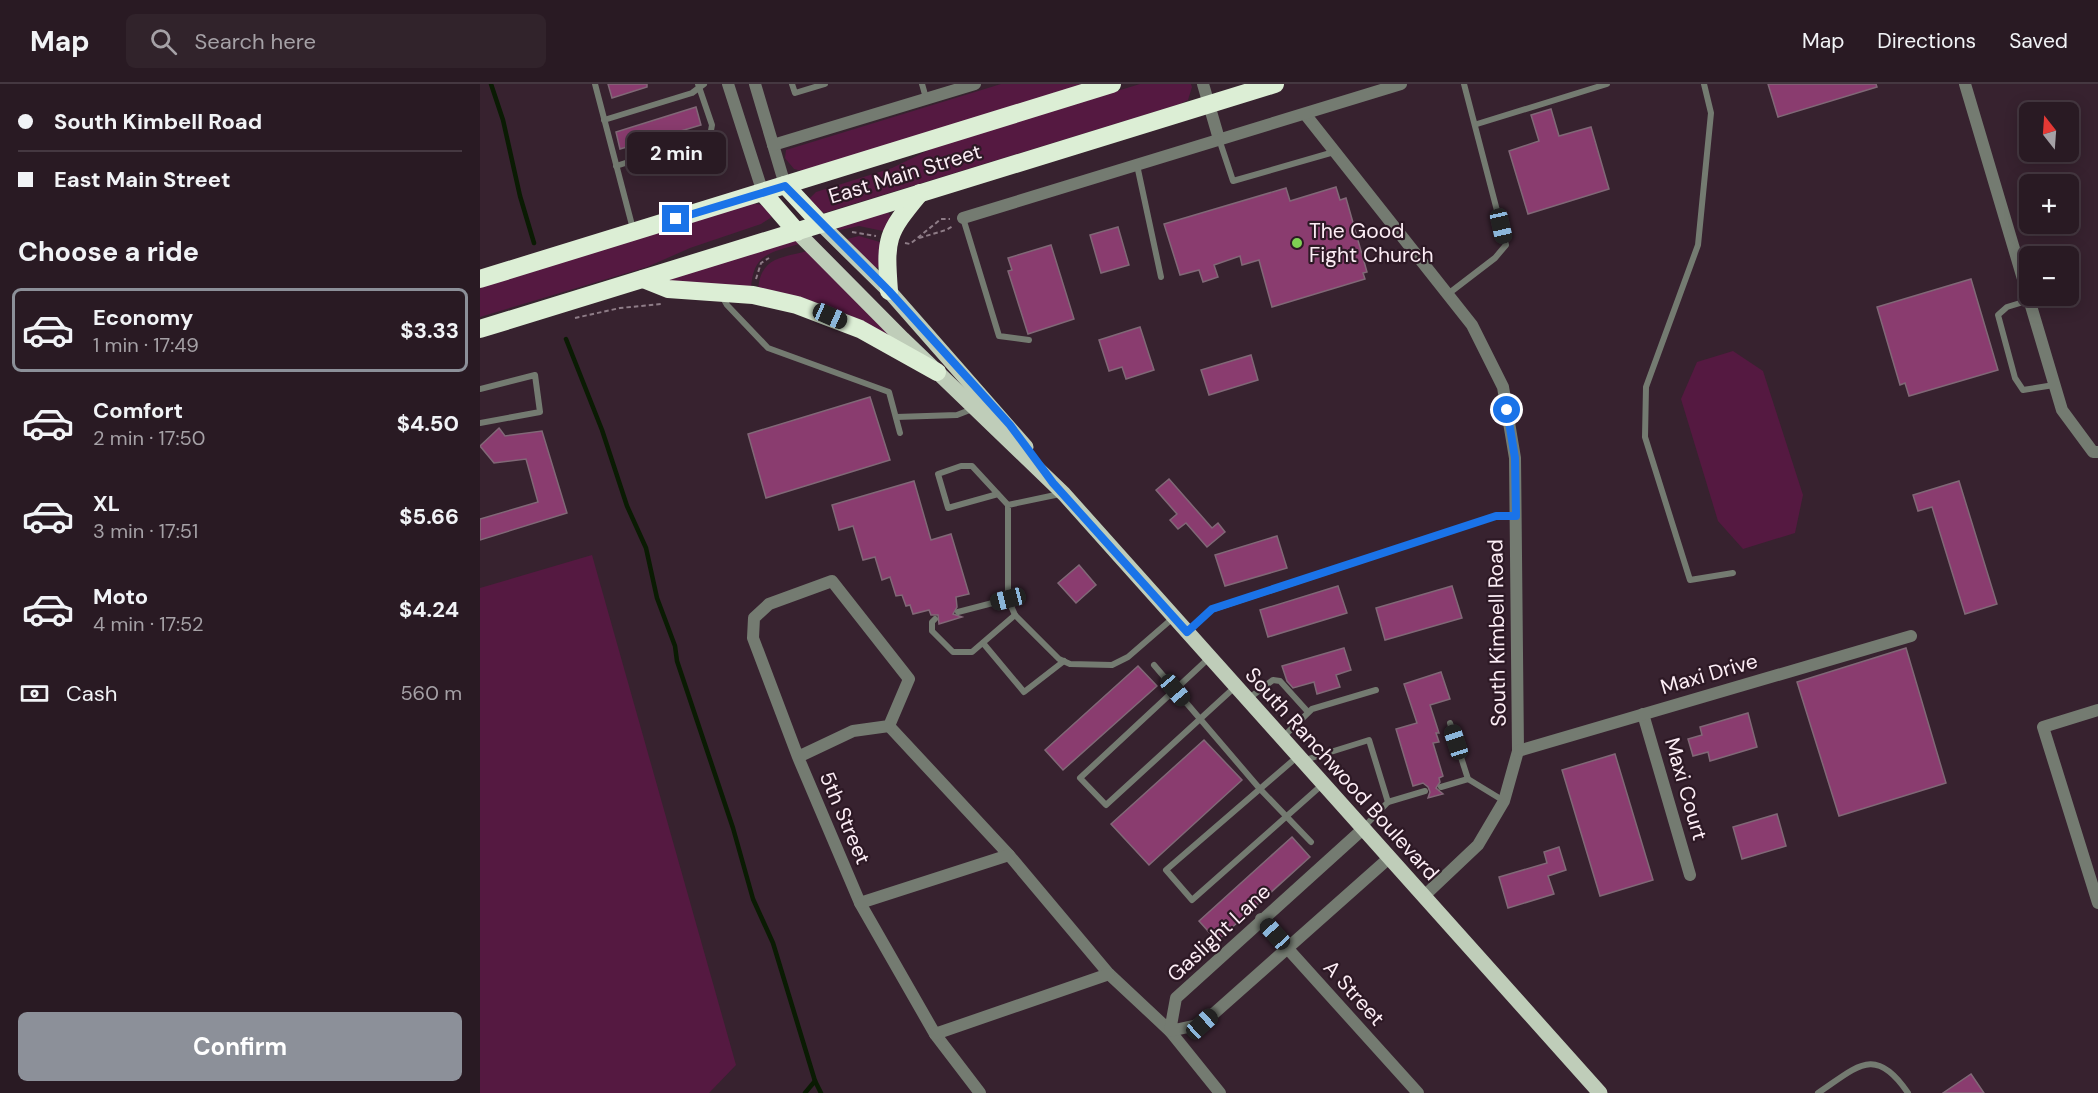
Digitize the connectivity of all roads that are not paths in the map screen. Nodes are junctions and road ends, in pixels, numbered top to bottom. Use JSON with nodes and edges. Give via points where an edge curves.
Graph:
{"nodes":[{"id":1,"x":595,"y":84,"type":"edge"},
{"id":2,"x":728,"y":84,"type":"edge"},
{"id":3,"x":755,"y":84,"type":"edge"},
{"id":4,"x":792,"y":84,"type":"edge"},
{"id":5,"x":825,"y":84,"type":"edge"},
{"id":6,"x":922,"y":84,"type":"edge"},
{"id":7,"x":975,"y":84,"type":"edge"},
{"id":8,"x":1112,"y":84,"type":"edge"},
{"id":9,"x":1203,"y":84,"type":"edge"},
{"id":10,"x":1275,"y":84,"type":"edge"},
{"id":11,"x":1401,"y":84,"type":"edge"},
{"id":12,"x":1464,"y":84,"type":"edge"},
{"id":13,"x":1607,"y":84,"type":"edge"},
{"id":14,"x":1704,"y":84,"type":"edge"},
{"id":15,"x":1965,"y":84,"type":"edge"},
{"id":16,"x":700,"y":85,"type":"edge"},
{"id":17,"x":926,"y":99,"type":"junction"},
{"id":18,"x":1209,"y":104,"type":"junction"},
{"id":19,"x":1305,"y":114,"type":"junction"},
{"id":20,"x":604,"y":120,"type":"junction"},
{"id":21,"x":1477,"y":124,"type":"junction"},
{"id":22,"x":1219,"y":139,"type":"junction"},
{"id":23,"x":772,"y":144,"type":"junction"},
{"id":24,"x":1334,"y":152,"type":"junction"},
{"id":25,"x":1137,"y":165,"type":"junction"},
{"id":26,"x":616,"y":166,"type":"junction"},
{"id":27,"x":785,"y":186,"type":"junction"},
{"id":28,"x":763,"y":193,"type":"junction"},
{"id":29,"x":920,"y":193,"type":"junction"},
{"id":30,"x":963,"y":218,"type":"joint"},
{"id":31,"x":821,"y":224,"type":"junction"},
{"id":32,"x":633,"y":232,"type":"junction"},
{"id":33,"x":797,"y":232,"type":"junction"},
{"id":34,"x":2019,"y":263,"type":"edge"},
{"id":35,"x":1161,"y":277,"type":"dead end"},
{"id":36,"x":480,"y":279,"type":"edge"},
{"id":37,"x":643,"y":279,"type":"junction"},
{"id":38,"x":889,"y":291,"type":"junction"},
{"id":39,"x":720,"y":293,"type":"junction"},
{"id":40,"x":1448,"y":294,"type":"junction"},
{"id":41,"x":2019,"y":303,"type":"edge"},
{"id":42,"x":2032,"y":306,"type":"edge"},
{"id":43,"x":480,"y":330,"type":"edge"},
{"id":44,"x":1029,"y":340,"type":"dead end"},
{"id":45,"x":937,"y":372,"type":"junction"},
{"id":46,"x":2055,"y":385,"type":"junction"},
{"id":47,"x":480,"y":389,"type":"edge"},
{"id":48,"x":975,"y":408,"type":"junction"},
{"id":49,"x":896,"y":417,"type":"junction"},
{"id":50,"x":480,"y":423,"type":"edge"},
{"id":51,"x":900,"y":433,"type":"dead end"},
{"id":52,"x":2096,"y":452,"type":"edge"},
{"id":53,"x":1059,"y":488,"type":"junction"},
{"id":54,"x":998,"y":494,"type":"junction"},
{"id":55,"x":1008,"y":505,"type":"junction"},
{"id":56,"x":1516,"y":516,"type":"junction"},
{"id":57,"x":1733,"y":573,"type":"dead end"},
{"id":58,"x":1008,"y":599,"type":"junction"},
{"id":59,"x":958,"y":612,"type":"dead end"},
{"id":60,"x":1015,"y":615,"type":"junction"},
{"id":61,"x":1174,"y":617,"type":"junction"},
{"id":62,"x":935,"y":620,"type":"dead end"},
{"id":63,"x":1187,"y":632,"type":"junction"},
{"id":64,"x":1911,"y":636,"type":"dead end"},
{"id":65,"x":983,"y":643,"type":"junction"},
{"id":66,"x":1210,"y":658,"type":"junction"},
{"id":67,"x":1064,"y":661,"type":"junction"},
{"id":68,"x":1154,"y":665,"type":"dead end"},
{"id":69,"x":1236,"y":687,"type":"junction"},
{"id":70,"x":1175,"y":690,"type":"junction"},
{"id":71,"x":1376,"y":690,"type":"dead end"},
{"id":72,"x":1248,"y":700,"type":"junction"},
{"id":73,"x":2098,"y":710,"type":"edge"},
{"id":74,"x":1308,"y":712,"type":"junction"},
{"id":75,"x":1643,"y":714,"type":"junction"},
{"id":76,"x":1199,"y":720,"type":"junction"},
{"id":77,"x":1450,"y":723,"type":"dead end"},
{"id":78,"x":889,"y":726,"type":"junction"},
{"id":79,"x":1281,"y":738,"type":"junction"},
{"id":80,"x":1518,"y":751,"type":"junction"},
{"id":81,"x":798,"y":757,"type":"junction"},
{"id":82,"x":1300,"y":759,"type":"junction"},
{"id":83,"x":1468,"y":779,"type":"junction"},
{"id":84,"x":1323,"y":784,"type":"junction"},
{"id":85,"x":1441,"y":787,"type":"dead end"},
{"id":86,"x":1260,"y":789,"type":"junction"},
{"id":87,"x":1425,"y":791,"type":"dead end"},
{"id":88,"x":1504,"y":801,"type":"junction"},
{"id":89,"x":1388,"y":802,"type":"junction"},
{"id":90,"x":1286,"y":816,"type":"junction"},
{"id":91,"x":1363,"y":829,"type":"junction"},
{"id":92,"x":1311,"y":842,"type":"dead end"},
{"id":93,"x":1009,"y":855,"type":"junction"},
{"id":94,"x":1389,"y":858,"type":"junction"},
{"id":95,"x":1690,"y":875,"type":"dead end"},
{"id":96,"x":2097,"y":894,"type":"edge"},
{"id":97,"x":1424,"y":897,"type":"junction"},
{"id":98,"x":860,"y":903,"type":"junction"},
{"id":99,"x":1261,"y":920,"type":"junction"},
{"id":100,"x":1288,"y":949,"type":"junction"},
{"id":101,"x":1109,"y":974,"type":"junction"},
{"id":102,"x":1170,"y":1031,"type":"junction"},
{"id":103,"x":935,"y":1034,"type":"junction"},
{"id":104,"x":1219,"y":1092,"type":"edge"},
{"id":105,"x":980,"y":1093,"type":"edge"},
{"id":106,"x":1418,"y":1093,"type":"edge"},
{"id":107,"x":1600,"y":1093,"type":"edge"},
{"id":108,"x":1818,"y":1093,"type":"edge"},
{"id":109,"x":1908,"y":1093,"type":"edge"}],
"edges":[{"from":1,"to":20,"type":"lane"},
{"from":2,"to":28,"type":"street"},
{"from":3,"to":23,"type":"street"},
{"from":4,"to":5,"type":"lane","via":[[795,93]]},
{"from":6,"to":17,"type":"lane"},
{"from":7,"to":17,"type":"street"},
{"from":8,"to":27,"type":"highway","name":"East Main Street"},
{"from":9,"to":18,"type":"street"},
{"from":10,"to":18,"type":"highway","name":"East Main Street"},
{"from":11,"to":19,"type":"street"},
{"from":12,"to":21,"type":"lane"},
{"from":13,"to":21,"type":"lane"},
{"from":14,"to":57,"type":"lane","via":[[1711,113],[1698,245],[1646,387],[1645,437],[1690,580]]},
{"from":15,"to":34,"type":"street"},
{"from":16,"to":20,"type":"lane","via":[[692,93]]},
{"from":16,"to":26,"type":"lane","via":[[712,124],[711,136]]},
{"from":17,"to":23,"type":"street"},
{"from":18,"to":22,"type":"street"},
{"from":18,"to":29,"type":"highway","name":"East Main Street"},
{"from":19,"to":22,"type":"street"},
{"from":19,"to":24,"type":"street","name":"South Kimbell Road"},
{"from":20,"to":26,"type":"lane"},
{"from":21,"to":40,"type":"lane","via":[[1506,245],[1496,258]]},
{"from":22,"to":24,"type":"lane","via":[[1233,181]]},
{"from":22,"to":25,"type":"street"},
{"from":23,"to":27,"type":"street"},
{"from":24,"to":40,"type":"street","name":"South Kimbell Road"},
{"from":25,"to":30,"type":"street"},
{"from":25,"to":35,"type":"lane"},
{"from":26,"to":32,"type":"lane"},
{"from":27,"to":28,"type":"highway","name":"East Main Street"},
{"from":27,"to":31,"type":"highway"},
{"from":28,"to":32,"type":"highway","name":"East Main Street"},
{"from":28,"to":33,"type":"highway"},
{"from":29,"to":31,"type":"highway","name":"East Main Street"},
{"from":29,"to":38,"type":"highway","via":[[897,220],[888,240]]},
{"from":30,"to":44,"type":"lane","via":[[999,336]]},
{"from":31,"to":33,"type":"highway","name":"East Main Street"},
{"from":31,"to":38,"type":"main road","name":"South Ranchwood Boulevard"},
{"from":32,"to":36,"type":"highway","name":"East Main Street"},
{"from":33,"to":37,"type":"highway","name":"East Main Street"},
{"from":33,"to":45,"type":"main road","name":"South Ranchwood Boulevard"},
{"from":37,"to":39,"type":"highway","via":[[668,289]]},
{"from":37,"to":43,"type":"highway","name":"East Main Street"},
{"from":38,"to":53,"type":"main road","name":"South Ranchwood Boulevard","via":[[1010,425]]},
{"from":39,"to":45,"type":"highway","via":[[753,296],[830,316]]},
{"from":39,"to":49,"type":"lane","via":[[768,348],[889,392]]},
{"from":40,"to":56,"type":"street","name":"South Kimbell Road","via":[[1472,325],[1503,387],[1515,458]]},
{"from":41,"to":46,"type":"lane","via":[[1998,315],[2015,378],[2023,390]]},
{"from":42,"to":46,"type":"street"},
{"from":45,"to":48,"type":"main road","name":"South Ranchwood Boulevard"},
{"from":46,"to":52,"type":"street","via":[[2062,410]]},
{"from":47,"to":50,"type":"lane","via":[[535,375],[540,412]]},
{"from":48,"to":49,"type":"lane","via":[[957,415]]},
{"from":48,"to":53,"type":"main road","name":"South Ranchwood Boulevard"},
{"from":49,"to":51,"type":"lane"},
{"from":53,"to":55,"type":"lane"},
{"from":53,"to":61,"type":"main road","name":"South Ranchwood Boulevard"},
{"from":54,"to":54,"type":"lane","via":[[968,464],[938,474],[948,508]]},
{"from":54,"to":55,"type":"lane"},
{"from":55,"to":58,"type":"lane"},
{"from":56,"to":63,"type":"lane","via":[[1496,516],[1212,609]]},
{"from":56,"to":80,"type":"street","name":"South Kimbell Road"},
{"from":58,"to":59,"type":"lane"},
{"from":58,"to":60,"type":"lane"},
{"from":60,"to":65,"type":"lane"},
{"from":60,"to":67,"type":"lane"},
{"from":61,"to":63,"type":"main road","name":"South Ranchwood Boulevard"},
{"from":61,"to":67,"type":"lane","via":[[1128,657],[1112,665]]},
{"from":62,"to":65,"type":"lane","via":[[932,631],[953,652],[972,652]]},
{"from":63,"to":66,"type":"main road","name":"South Ranchwood Boulevard"},
{"from":64,"to":75,"type":"street","name":"Maxi Drive"},
{"from":65,"to":67,"type":"lane","via":[[1024,692]]},
{"from":66,"to":69,"type":"main road","name":"South Ranchwood Boulevard"},
{"from":66,"to":70,"type":"lane"},
{"from":68,"to":70,"type":"lane"},
{"from":69,"to":72,"type":"main road","name":"South Ranchwood Boulevard"},
{"from":69,"to":76,"type":"lane"},
{"from":70,"to":76,"type":"lane"},
{"from":70,"to":76,"type":"lane","via":[[1080,778],[1106,805]]},
{"from":71,"to":74,"type":"lane"},
{"from":72,"to":74,"type":"lane","via":[[1273,680],[1280,681]]},
{"from":72,"to":79,"type":"main road","name":"South Ranchwood Boulevard"},
{"from":73,"to":96,"type":"street","via":[[2043,727]]},
{"from":74,"to":79,"type":"lane"},
{"from":75,"to":80,"type":"street","name":"Maxi Drive"},
{"from":75,"to":95,"type":"street","name":"Maxi Court"},
{"from":76,"to":86,"type":"lane"},
{"from":77,"to":83,"type":"lane"},
{"from":78,"to":81,"type":"street","via":[[853,731]]},
{"from":78,"to":81,"type":"street","name":"5th Street","via":[[909,679],[832,581],[769,604],[754,618],[753,638]]},
{"from":78,"to":93,"type":"street"},
{"from":79,"to":82,"type":"main road","name":"South Ranchwood Boulevard"},
{"from":80,"to":88,"type":"street","name":"South Kimbell Road"},
{"from":81,"to":98,"type":"street","name":"5th Street"},
{"from":82,"to":84,"type":"main road","name":"South Ranchwood Boulevard"},
{"from":82,"to":86,"type":"lane"},
{"from":82,"to":89,"type":"lane","via":[[1369,740]]},
{"from":83,"to":85,"type":"lane"},
{"from":83,"to":88,"type":"lane"},
{"from":84,"to":90,"type":"lane"},
{"from":84,"to":91,"type":"main road","name":"South Ranchwood Boulevard"},
{"from":86,"to":90,"type":"lane"},
{"from":86,"to":90,"type":"lane","via":[[1166,870],[1192,900]]},
{"from":87,"to":89,"type":"lane"},
{"from":88,"to":97,"type":"street","name":"South Kimbell Road","via":[[1478,845]]},
{"from":89,"to":91,"type":"lane"},
{"from":90,"to":92,"type":"lane"},
{"from":91,"to":94,"type":"main road","name":"South Ranchwood Boulevard"},
{"from":91,"to":99,"type":"street","name":"Gaslight Lane"},
{"from":93,"to":98,"type":"street"},
{"from":93,"to":101,"type":"street"},
{"from":94,"to":97,"type":"main road","name":"South Ranchwood Boulevard"},
{"from":94,"to":100,"type":"street"},
{"from":97,"to":107,"type":"main road","name":"South Ranchwood Boulevard"},
{"from":98,"to":103,"type":"street","name":"5th Street"},
{"from":99,"to":100,"type":"street","name":"A Street"},
{"from":99,"to":102,"type":"street","name":"Gaslight Lane","via":[[1176,998]]},
{"from":100,"to":102,"type":"street","via":[[1202,1024]]},
{"from":100,"to":106,"type":"street","name":"A Street"},
{"from":101,"to":102,"type":"street"},
{"from":101,"to":103,"type":"street"},
{"from":102,"to":104,"type":"street"},
{"from":103,"to":105,"type":"street","name":"5th Street"},
{"from":108,"to":109,"type":"lane","via":[[1854,1069],[1874,1063],[1882,1065]]}]}
